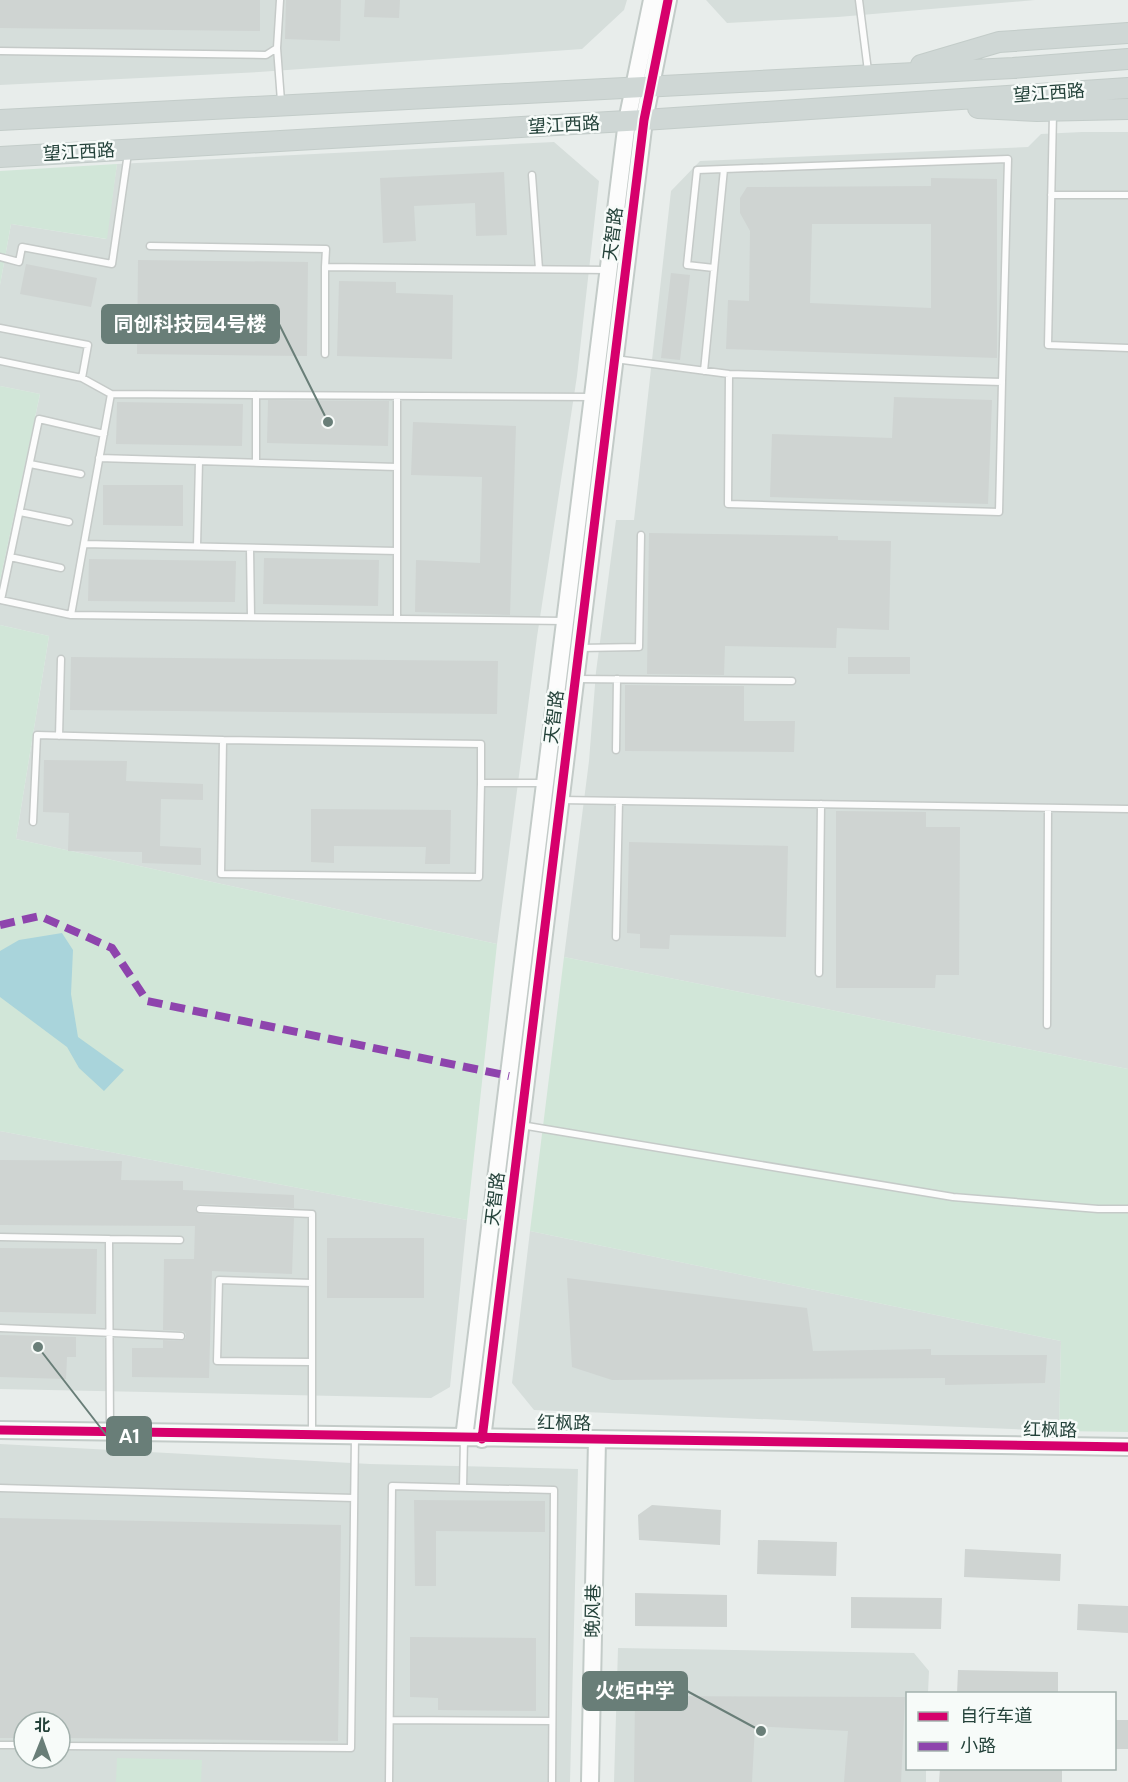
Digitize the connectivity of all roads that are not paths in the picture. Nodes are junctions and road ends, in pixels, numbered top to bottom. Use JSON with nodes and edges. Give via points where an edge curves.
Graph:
{"nodes":[{"id":1,"x":280,"y":0,"type":"edge"},
{"id":2,"x":652,"y":0,"type":"edge"},
{"id":3,"x":668,"y":0,"type":"edge"},
{"id":4,"x":859,"y":0,"type":"edge"},
{"id":5,"x":1128,"y":33,"type":"edge"},
{"id":6,"x":277,"y":48,"type":"junction"},
{"id":7,"x":0,"y":51,"type":"edge"},
{"id":8,"x":1128,"y":60,"type":"edge"},
{"id":9,"x":891,"y":74,"type":"junction"},
{"id":10,"x":868,"y":75,"type":"junction"},
{"id":11,"x":643,"y":86,"type":"junction"},
{"id":12,"x":1128,"y":88,"type":"edge"},
{"id":13,"x":897,"y":104,"type":"junction"},
{"id":14,"x":281,"y":105,"type":"junction"},
{"id":15,"x":1128,"y":109,"type":"edge"},
{"id":16,"x":1054,"y":110,"type":"junction"},
{"id":17,"x":0,"y":120,"type":"edge"},
{"id":18,"x":636,"y":121,"type":"junction"},
{"id":19,"x":129,"y":149,"type":"junction"},
{"id":20,"x":0,"y":157,"type":"edge"},
{"id":21,"x":724,"y":169,"type":"junction"},
{"id":22,"x":532,"y":175,"type":"dead end"},
{"id":23,"x":1052,"y":195,"type":"junction"},
{"id":24,"x":1128,"y":195,"type":"edge"},
{"id":25,"x":150,"y":246,"type":"dead end"},
{"id":26,"x":0,"y":257,"type":"edge"},
{"id":27,"x":326,"y":267,"type":"junction"},
{"id":28,"x":714,"y":268,"type":"junction"},
{"id":29,"x":538,"y":269,"type":"junction"},
{"id":30,"x":609,"y":270,"type":"junction"},
{"id":31,"x":0,"y":328,"type":"edge"},
{"id":32,"x":1128,"y":348,"type":"edge"},
{"id":33,"x":325,"y":354,"type":"dead end"},
{"id":34,"x":615,"y":359,"type":"junction"},
{"id":35,"x":0,"y":361,"type":"edge"},
{"id":36,"x":704,"y":371,"type":"junction"},
{"id":37,"x":729,"y":374,"type":"junction"},
{"id":38,"x":82,"y":378,"type":"junction"},
{"id":39,"x":1002,"y":382,"type":"junction"},
{"id":40,"x":111,"y":394,"type":"junction"},
{"id":41,"x":256,"y":395,"type":"junction"},
{"id":42,"x":397,"y":396,"type":"junction"},
{"id":43,"x":593,"y":397,"type":"junction"},
{"id":44,"x":104,"y":434,"type":"junction"},
{"id":45,"x":99,"y":458,"type":"junction"},
{"id":46,"x":199,"y":461,"type":"junction"},
{"id":47,"x":256,"y":463,"type":"junction"},
{"id":48,"x":30,"y":464,"type":"junction"},
{"id":49,"x":397,"y":467,"type":"junction"},
{"id":50,"x":81,"y":474,"type":"dead end"},
{"id":51,"x":20,"y":512,"type":"junction"},
{"id":52,"x":69,"y":522,"type":"dead end"},
{"id":53,"x":641,"y":535,"type":"dead end"},
{"id":54,"x":84,"y":544,"type":"junction"},
{"id":55,"x":197,"y":546,"type":"junction"},
{"id":56,"x":250,"y":548,"type":"junction"},
{"id":57,"x":397,"y":551,"type":"junction"},
{"id":58,"x":10,"y":557,"type":"junction"},
{"id":59,"x":61,"y":568,"type":"dead end"},
{"id":60,"x":71,"y":615,"type":"junction"},
{"id":61,"x":251,"y":617,"type":"junction"},
{"id":62,"x":396,"y":618,"type":"junction"},
{"id":63,"x":565,"y":621,"type":"junction"},
{"id":64,"x":579,"y":648,"type":"junction"},
{"id":65,"x":61,"y":659,"type":"dead end"},
{"id":66,"x":575,"y":679,"type":"junction"},
{"id":67,"x":617,"y":679,"type":"junction"},
{"id":68,"x":792,"y":681,"type":"dead end"},
{"id":69,"x":59,"y":736,"type":"junction"},
{"id":70,"x":223,"y":740,"type":"junction"},
{"id":71,"x":616,"y":750,"type":"dead end"},
{"id":72,"x":481,"y":783,"type":"junction"},
{"id":73,"x":545,"y":783,"type":"junction"},
{"id":74,"x":561,"y":800,"type":"junction"},
{"id":75,"x":619,"y":801,"type":"junction"},
{"id":76,"x":821,"y":804,"type":"junction"},
{"id":77,"x":1048,"y":808,"type":"junction"},
{"id":78,"x":1128,"y":809,"type":"edge"},
{"id":79,"x":33,"y":822,"type":"dead end"},
{"id":80,"x":616,"y":937,"type":"dead end"},
{"id":81,"x":819,"y":973,"type":"dead end"},
{"id":82,"x":1047,"y":1025,"type":"dead end"},
{"id":83,"x":520,"y":1125,"type":"junction"},
{"id":84,"x":200,"y":1209,"type":"dead end"},
{"id":85,"x":1128,"y":1209,"type":"edge"},
{"id":86,"x":0,"y":1237,"type":"edge"},
{"id":87,"x":109,"y":1239,"type":"junction"},
{"id":88,"x":180,"y":1240,"type":"dead end"},
{"id":89,"x":312,"y":1283,"type":"junction"},
{"id":90,"x":0,"y":1328,"type":"edge"},
{"id":91,"x":110,"y":1332,"type":"junction"},
{"id":92,"x":181,"y":1336,"type":"dead end"},
{"id":93,"x":312,"y":1362,"type":"junction"},
{"id":94,"x":0,"y":1430,"type":"edge"},
{"id":95,"x":110,"y":1432,"type":"junction"},
{"id":96,"x":312,"y":1436,"type":"junction"},
{"id":97,"x":355,"y":1437,"type":"junction"},
{"id":98,"x":464,"y":1438,"type":"junction"},
{"id":99,"x":482,"y":1439,"type":"junction"},
{"id":100,"x":597,"y":1440,"type":"junction"},
{"id":101,"x":1128,"y":1447,"type":"edge"},
{"id":102,"x":0,"y":1488,"type":"edge"},
{"id":103,"x":463,"y":1488,"type":"junction"},
{"id":104,"x":354,"y":1498,"type":"junction"},
{"id":105,"x":390,"y":1720,"type":"junction"},
{"id":106,"x":552,"y":1721,"type":"junction"},
{"id":107,"x":72,"y":1746,"type":"edge"},
{"id":108,"x":389,"y":1782,"type":"edge"},
{"id":109,"x":552,"y":1782,"type":"edge"},
{"id":110,"x":590,"y":1782,"type":"edge"}],
"edges":[{"from":1,"to":6,"type":"lane"},
{"from":2,"to":11,"type":"street","name":"天智路"},
{"from":3,"to":11,"type":"street","name":"天智路"},
{"from":4,"to":10,"type":"lane"},
{"from":5,"to":9,"type":"main road","via":[[999,42]]},
{"from":6,"to":7,"type":"lane","via":[[266,55]]},
{"from":6,"to":14,"type":"lane"},
{"from":8,"to":9,"type":"main road","name":"望江西路"},
{"from":9,"to":10,"type":"main road","name":"望江西路"},
{"from":10,"to":11,"type":"main road","name":"望江西路"},
{"from":11,"to":14,"type":"main road","name":"望江西路"},
{"from":11,"to":18,"type":"street","name":"天智路"},
{"from":12,"to":13,"type":"main road","name":"望江西路"},
{"from":13,"to":16,"type":"main road"},
{"from":13,"to":18,"type":"main road","name":"望江西路"},
{"from":14,"to":17,"type":"main road","name":"望江西路"},
{"from":15,"to":16,"type":"main road"},
{"from":16,"to":23,"type":"lane"},
{"from":18,"to":19,"type":"main road","name":"望江西路"},
{"from":18,"to":30,"type":"street","name":"天智路"},
{"from":18,"to":34,"type":"street","name":"天智路"},
{"from":19,"to":20,"type":"main road","name":"望江西路"},
{"from":19,"to":26,"type":"lane","via":[[112,264],[22,247],[19,262]]},
{"from":21,"to":28,"type":"lane"},
{"from":21,"to":28,"type":"lane","via":[[698,170],[687,265]]},
{"from":21,"to":39,"type":"lane","via":[[1008,159]]},
{"from":22,"to":29,"type":"lane"},
{"from":23,"to":24,"type":"lane"},
{"from":23,"to":32,"type":"lane","via":[[1048,345]]},
{"from":25,"to":27,"type":"lane","via":[[326,249]]},
{"from":27,"to":29,"type":"lane"},
{"from":27,"to":33,"type":"lane"},
{"from":28,"to":36,"type":"lane"},
{"from":29,"to":30,"type":"lane"},
{"from":30,"to":43,"type":"street","name":"天智路"},
{"from":31,"to":38,"type":"lane","via":[[88,345]]},
{"from":34,"to":36,"type":"lane"},
{"from":34,"to":64,"type":"street","name":"天智路"},
{"from":35,"to":38,"type":"lane"},
{"from":36,"to":37,"type":"lane"},
{"from":37,"to":39,"type":"lane"},
{"from":37,"to":39,"type":"lane","via":[[728,504],[999,512]]},
{"from":38,"to":40,"type":"lane"},
{"from":40,"to":41,"type":"lane"},
{"from":40,"to":44,"type":"lane"},
{"from":41,"to":42,"type":"lane"},
{"from":41,"to":47,"type":"lane"},
{"from":42,"to":43,"type":"lane"},
{"from":42,"to":49,"type":"lane"},
{"from":43,"to":63,"type":"street","name":"天智路"},
{"from":44,"to":45,"type":"lane"},
{"from":44,"to":48,"type":"lane","via":[[39,419]]},
{"from":45,"to":46,"type":"lane"},
{"from":45,"to":54,"type":"lane"},
{"from":46,"to":47,"type":"lane"},
{"from":46,"to":55,"type":"lane"},
{"from":47,"to":49,"type":"lane"},
{"from":48,"to":50,"type":"lane"},
{"from":48,"to":51,"type":"lane"},
{"from":49,"to":57,"type":"lane"},
{"from":51,"to":52,"type":"lane"},
{"from":51,"to":58,"type":"lane"},
{"from":53,"to":64,"type":"lane","via":[[639,647]]},
{"from":54,"to":55,"type":"lane"},
{"from":54,"to":60,"type":"lane"},
{"from":55,"to":56,"type":"lane"},
{"from":56,"to":57,"type":"lane"},
{"from":56,"to":61,"type":"lane"},
{"from":57,"to":62,"type":"lane"},
{"from":58,"to":59,"type":"lane"},
{"from":58,"to":60,"type":"lane","via":[[1,600]]},
{"from":60,"to":61,"type":"lane"},
{"from":61,"to":62,"type":"lane"},
{"from":62,"to":63,"type":"lane"},
{"from":63,"to":73,"type":"street","name":"天智路"},
{"from":64,"to":66,"type":"street","name":"天智路"},
{"from":65,"to":69,"type":"lane"},
{"from":66,"to":67,"type":"lane"},
{"from":66,"to":74,"type":"street","name":"天智路"},
{"from":67,"to":68,"type":"lane"},
{"from":67,"to":71,"type":"lane"},
{"from":69,"to":70,"type":"lane"},
{"from":69,"to":79,"type":"lane","via":[[37,735]]},
{"from":70,"to":72,"type":"lane","via":[[481,744]]},
{"from":70,"to":72,"type":"lane","via":[[221,874],[479,877]]},
{"from":72,"to":73,"type":"lane"},
{"from":73,"to":98,"type":"street","name":"天智路"},
{"from":74,"to":75,"type":"lane"},
{"from":74,"to":83,"type":"street","name":"天智路"},
{"from":75,"to":76,"type":"lane"},
{"from":75,"to":80,"type":"lane"},
{"from":76,"to":77,"type":"lane"},
{"from":76,"to":81,"type":"lane"},
{"from":77,"to":78,"type":"lane"},
{"from":77,"to":82,"type":"lane"},
{"from":83,"to":85,"type":"lane","via":[[954,1197]]},
{"from":83,"to":99,"type":"street","name":"天智路"},
{"from":84,"to":89,"type":"lane","via":[[312,1214]]},
{"from":86,"to":87,"type":"lane"},
{"from":87,"to":88,"type":"lane"},
{"from":87,"to":91,"type":"lane"},
{"from":89,"to":93,"type":"lane"},
{"from":89,"to":93,"type":"lane","via":[[219,1280],[218,1361]]},
{"from":90,"to":91,"type":"lane"},
{"from":91,"to":92,"type":"lane"},
{"from":91,"to":95,"type":"lane"},
{"from":93,"to":96,"type":"lane"},
{"from":94,"to":95,"type":"street","name":"红枫路"},
{"from":95,"to":96,"type":"street","name":"红枫路"},
{"from":96,"to":97,"type":"street","name":"红枫路"},
{"from":97,"to":98,"type":"street","name":"红枫路"},
{"from":97,"to":104,"type":"lane"},
{"from":98,"to":99,"type":"street","name":"红枫路"},
{"from":98,"to":103,"type":"lane"},
{"from":99,"to":100,"type":"street","name":"红枫路"},
{"from":100,"to":101,"type":"street","name":"红枫路"},
{"from":100,"to":110,"type":"street","name":"晚风巷"},
{"from":102,"to":104,"type":"lane"},
{"from":103,"to":105,"type":"lane","via":[[392,1486]]},
{"from":103,"to":106,"type":"lane","via":[[554,1490]]},
{"from":104,"to":107,"type":"lane","via":[[351,1748]]},
{"from":105,"to":106,"type":"lane"},
{"from":105,"to":108,"type":"lane"},
{"from":106,"to":109,"type":"lane"}]}
